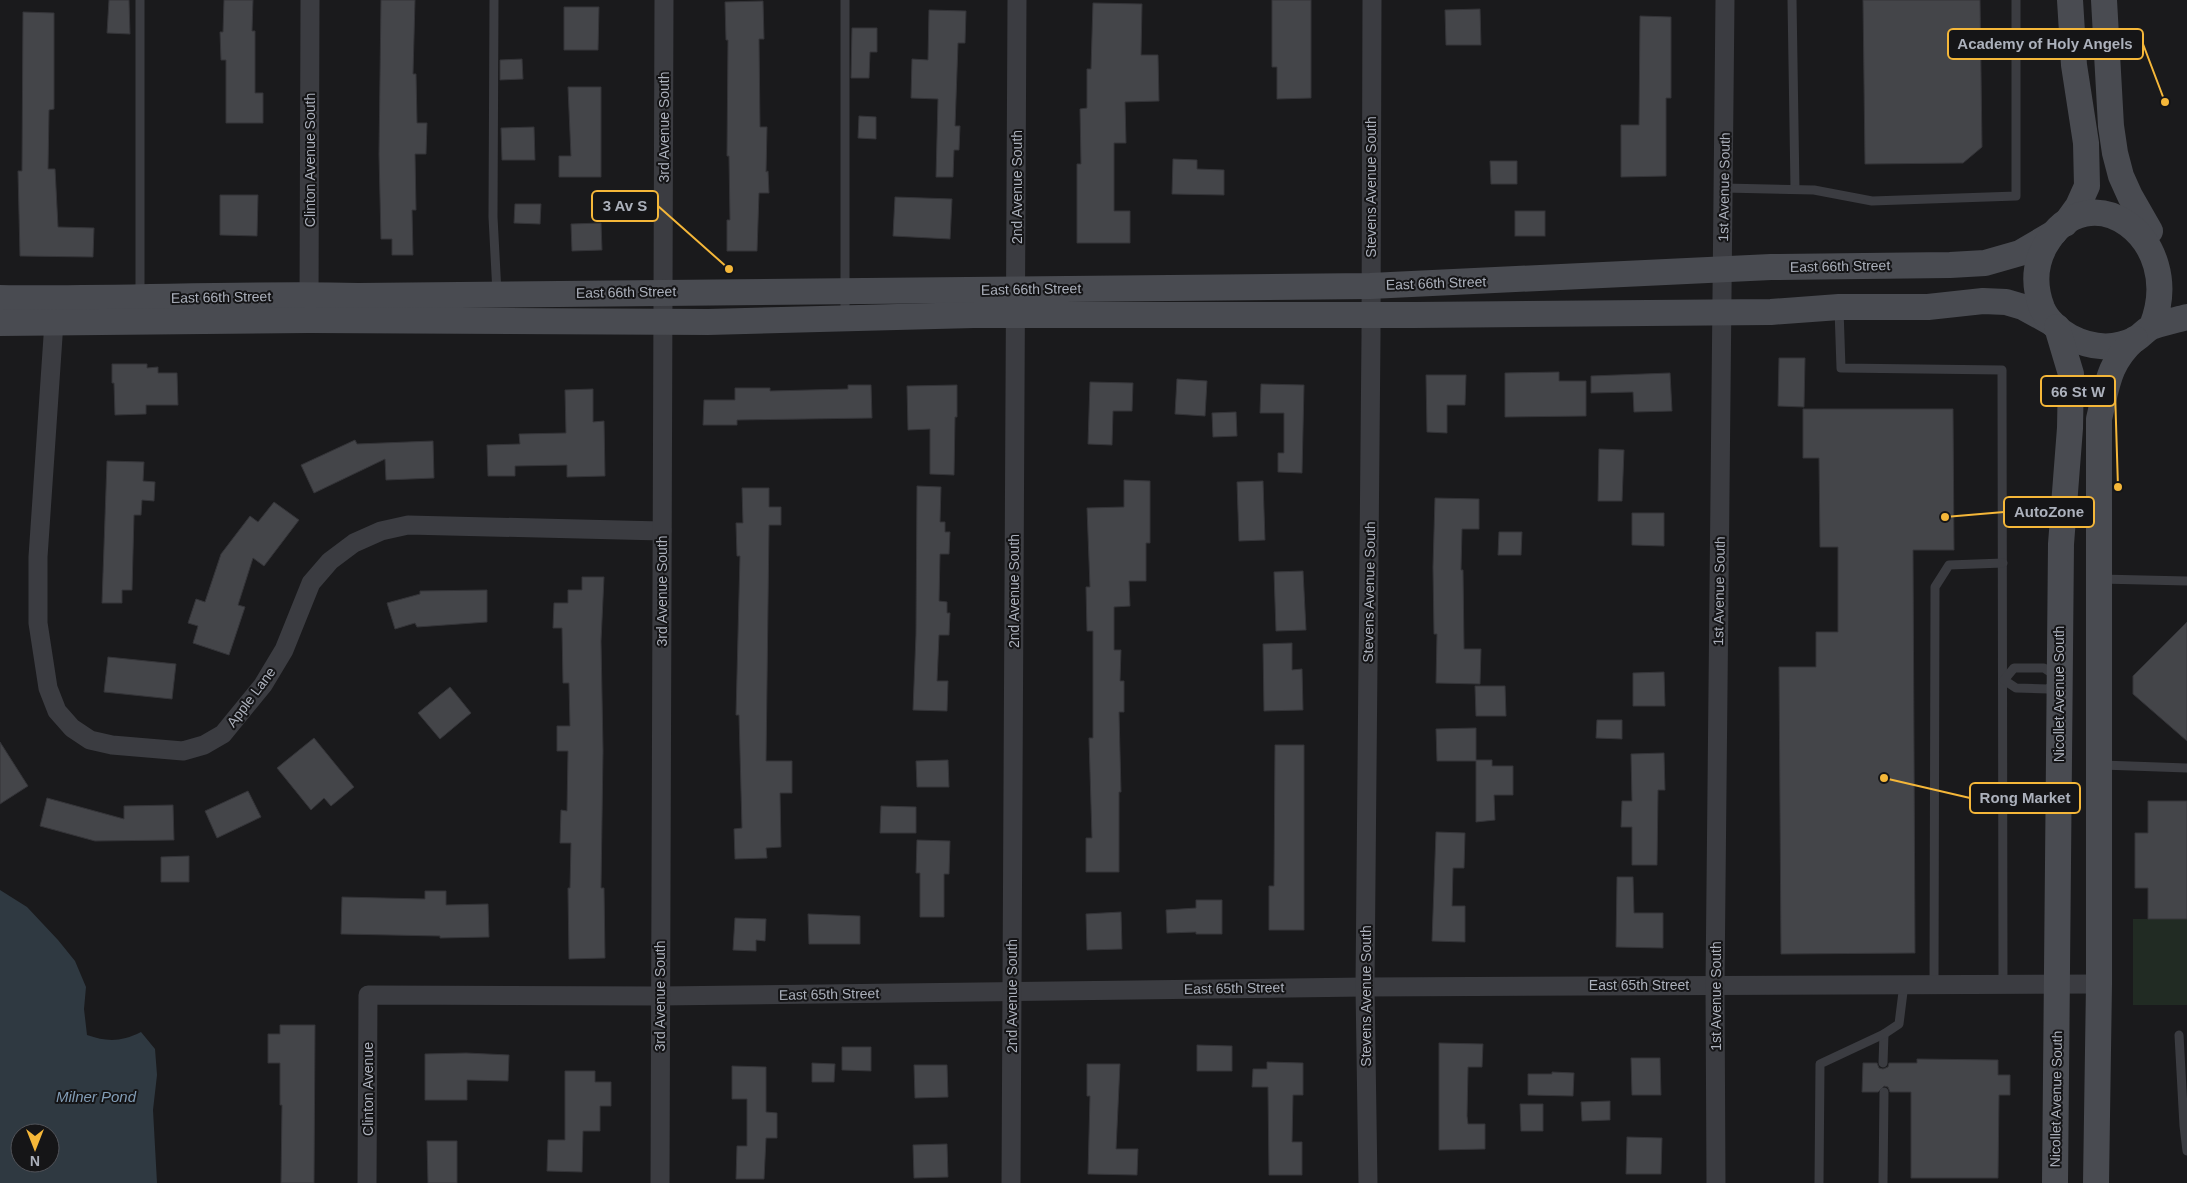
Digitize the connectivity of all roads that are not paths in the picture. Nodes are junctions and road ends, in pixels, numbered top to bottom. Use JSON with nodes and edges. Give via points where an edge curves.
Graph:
{"nodes":[{"id":1,"x":140,"y":0,"type":"edge"},
{"id":2,"x":310,"y":0,"type":"edge"},
{"id":3,"x":494,"y":0,"type":"edge"},
{"id":4,"x":664,"y":0,"type":"edge"},
{"id":5,"x":845,"y":0,"type":"edge"},
{"id":6,"x":1017,"y":0,"type":"edge"},
{"id":7,"x":1372,"y":0,"type":"edge"},
{"id":8,"x":1725,"y":0,"type":"edge"},
{"id":9,"x":1792,"y":0,"type":"edge"},
{"id":10,"x":2016,"y":0,"type":"edge"},
{"id":11,"x":2070,"y":0,"type":"edge"},
{"id":12,"x":2104,"y":0,"type":"edge"},
{"id":13,"x":1724,"y":188,"type":"junction"},
{"id":14,"x":1795,"y":189,"type":"junction"},
{"id":15,"x":2060,"y":229,"type":"junction"},
{"id":16,"x":2160,"y":239,"type":"junction"},
{"id":17,"x":1722,"y":270,"type":"junction"},
{"id":18,"x":1370,"y":286,"type":"junction"},
{"id":19,"x":1017,"y":289,"type":"junction"},
{"id":20,"x":846,"y":290,"type":"junction"},
{"id":21,"x":663,"y":291,"type":"junction"},
{"id":22,"x":497,"y":293,"type":"junction"},
{"id":23,"x":310,"y":294,"type":"junction"},
{"id":24,"x":0,"y":298,"type":"edge"},
{"id":25,"x":140,"y":299,"type":"junction"},
{"id":26,"x":1839,"y":306,"type":"junction"},
{"id":27,"x":1722,"y":312,"type":"junction"},
{"id":28,"x":1371,"y":314,"type":"junction"},
{"id":29,"x":1016,"y":316,"type":"junction"},
{"id":30,"x":845,"y":317,"type":"junction"},
{"id":31,"x":2187,"y":317,"type":"edge"},
{"id":32,"x":309,"y":320,"type":"junction"},
{"id":33,"x":663,"y":321,"type":"junction"},
{"id":34,"x":54,"y":322,"type":"junction"},
{"id":35,"x":0,"y":323,"type":"edge"},
{"id":36,"x":2054,"y":325,"type":"junction"},
{"id":37,"x":2143,"y":333,"type":"junction"},
{"id":38,"x":662,"y":531,"type":"junction"},
{"id":39,"x":2003,"y":563,"type":"junction"},
{"id":40,"x":2100,"y":579,"type":"junction"},
{"id":41,"x":2187,"y":581,"type":"edge"},
{"id":42,"x":2059,"y":678,"type":"junction"},
{"id":43,"x":2004,"y":680,"type":"junction"},
{"id":44,"x":2100,"y":681,"type":"junction"},
{"id":45,"x":2100,"y":765,"type":"junction"},
{"id":46,"x":2187,"y":768,"type":"edge"},
{"id":47,"x":1904,"y":984,"type":"junction"},
{"id":48,"x":1934,"y":984,"type":"junction"},
{"id":49,"x":2003,"y":984,"type":"junction"},
{"id":50,"x":2057,"y":984,"type":"junction"},
{"id":51,"x":2099,"y":984,"type":"junction"},
{"id":52,"x":1715,"y":985,"type":"junction"},
{"id":53,"x":1366,"y":986,"type":"junction"},
{"id":54,"x":1012,"y":991,"type":"junction"},
{"id":55,"x":368,"y":996,"type":"joint"},
{"id":56,"x":660,"y":996,"type":"junction"},
{"id":57,"x":1884,"y":1034,"type":"junction"},
{"id":58,"x":2180,"y":1035,"type":"dead end"},
{"id":59,"x":1883,"y":1063,"type":"dead end"},
{"id":60,"x":1884,"y":1092,"type":"dead end"},
{"id":61,"x":2187,"y":1151,"type":"edge"},
{"id":62,"x":367,"y":1183,"type":"edge"},
{"id":63,"x":660,"y":1183,"type":"edge"},
{"id":64,"x":1011,"y":1183,"type":"edge"},
{"id":65,"x":1368,"y":1183,"type":"edge"},
{"id":66,"x":1716,"y":1183,"type":"edge"},
{"id":67,"x":1819,"y":1183,"type":"edge"},
{"id":68,"x":1883,"y":1183,"type":"edge"},
{"id":69,"x":2055,"y":1183,"type":"edge"},
{"id":70,"x":2096,"y":1183,"type":"edge"}],
"edges":[{"from":1,"to":25,"type":"lane"},
{"from":2,"to":23,"type":"street","name":"Clinton Avenue South"},
{"from":3,"to":22,"type":"lane","via":[[493,217]]},
{"from":4,"to":21,"type":"street","name":"3rd Avenue South"},
{"from":5,"to":20,"type":"lane"},
{"from":6,"to":19,"type":"street","name":"2nd Avenue South"},
{"from":7,"to":18,"type":"street","name":"Stevens Avenue South"},
{"from":8,"to":13,"type":"street","name":"1st Avenue South"},
{"from":9,"to":14,"type":"lane"},
{"from":10,"to":14,"type":"lane","via":[[2016,196],[1872,201]]},
{"from":11,"to":15,"type":"main road","via":[[2074,65],[2086,143],[2087,186],[2078,206]]},
{"from":12,"to":16,"type":"main road","via":[[2115,153],[2130,196]]},
{"from":13,"to":14,"type":"lane"},
{"from":13,"to":17,"type":"street","name":"1st Avenue South"},
{"from":15,"to":16,"type":"main road","via":[[2082,216],[2118,214],[2135,220]]},
{"from":15,"to":17,"type":"main road","name":"East 66th Street","via":[[2020,253],[1985,263]]},
{"from":15,"to":36,"type":"main road","via":[[2046,244],[2036,271],[2039,298]]},
{"from":16,"to":37,"type":"main road","via":[[2168,261],[2171,284],[2161,314]]},
{"from":17,"to":18,"type":"main road","name":"East 66th Street"},
{"from":17,"to":27,"type":"street","name":"1st Avenue South"},
{"from":18,"to":19,"type":"main road","name":"East 66th Street"},
{"from":18,"to":28,"type":"street","name":"Stevens Avenue South"},
{"from":19,"to":20,"type":"main road","name":"East 66th Street"},
{"from":19,"to":29,"type":"street","name":"2nd Avenue South"},
{"from":20,"to":21,"type":"main road","name":"East 66th Street"},
{"from":20,"to":30,"type":"lane"},
{"from":21,"to":22,"type":"main road","name":"East 66th Street"},
{"from":21,"to":33,"type":"street","name":"3rd Avenue South"},
{"from":22,"to":23,"type":"main road","name":"East 66th Street"},
{"from":23,"to":25,"type":"main road","name":"East 66th Street"},
{"from":23,"to":32,"type":"street","name":"Clinton Avenue South"},
{"from":24,"to":25,"type":"main road","name":"East 66th Street"},
{"from":26,"to":27,"type":"main road","name":"East 66th Street","via":[[1771,312]]},
{"from":26,"to":36,"type":"main road","name":"East 66th Street","via":[[1928,307],[2006,302],[2023,307]]},
{"from":26,"to":39,"type":"lane","via":[[1841,368],[2002,370]]},
{"from":27,"to":28,"type":"main road","name":"East 66th Street"},
{"from":27,"to":52,"type":"street","name":"1st Avenue South"},
{"from":28,"to":29,"type":"main road","name":"East 66th Street"},
{"from":28,"to":53,"type":"street","name":"Stevens Avenue South"},
{"from":29,"to":30,"type":"main road","name":"East 66th Street"},
{"from":29,"to":54,"type":"street","name":"2nd Avenue South"},
{"from":30,"to":33,"type":"main road","name":"East 66th Street"},
{"from":31,"to":37,"type":"main road"},
{"from":32,"to":33,"type":"main road","name":"East 66th Street"},
{"from":32,"to":34,"type":"main road","name":"East 66th Street"},
{"from":33,"to":38,"type":"street","name":"3rd Avenue South"},
{"from":34,"to":35,"type":"main road","name":"East 66th Street"},
{"from":34,"to":38,"type":"street","name":"Apple Lane","via":[[38,556],[38,623],[48,688],[57,711],[72,728],[90,740],[183,751],[204,745],[223,734],[263,685],[280,657],[311,583],[330,561],[354,543],[381,531],[408,526]]},
{"from":36,"to":37,"type":"main road","via":[[2082,343],[2100,346],[2118,345]]},
{"from":36,"to":42,"type":"main road","name":"Nicollet Avenue South","via":[[2071,374],[2060,544]]},
{"from":37,"to":40,"type":"main road","via":[[2125,348],[2110,371],[2099,419]]},
{"from":38,"to":56,"type":"street","name":"3rd Avenue South"},
{"from":39,"to":43,"type":"lane"},
{"from":39,"to":48,"type":"lane","via":[[1949,565],[1935,587]]},
{"from":40,"to":41,"type":"lane"},
{"from":40,"to":44,"type":"main road"},
{"from":42,"to":43,"type":"lane","via":[[2048,689],[2016,688]]},
{"from":42,"to":43,"type":"lane","via":[[2044,668],[2014,668]]},
{"from":42,"to":44,"type":"main road"},
{"from":42,"to":50,"type":"main road","name":"Nicollet Avenue South"},
{"from":43,"to":49,"type":"lane"},
{"from":44,"to":45,"type":"main road"},
{"from":45,"to":46,"type":"lane"},
{"from":45,"to":51,"type":"main road"},
{"from":47,"to":48,"type":"street","name":"East 65th Street"},
{"from":47,"to":52,"type":"street","name":"East 65th Street"},
{"from":47,"to":57,"type":"lane","via":[[1898,1024]]},
{"from":48,"to":49,"type":"street","name":"East 65th Street"},
{"from":49,"to":50,"type":"street","name":"East 65th Street"},
{"from":50,"to":51,"type":"street","name":"East 65th Street"},
{"from":50,"to":69,"type":"main road","name":"Nicollet Avenue South"},
{"from":51,"to":70,"type":"main road"},
{"from":52,"to":53,"type":"street","name":"East 65th Street"},
{"from":52,"to":66,"type":"street","name":"1st Avenue South"},
{"from":53,"to":54,"type":"street","name":"East 65th Street"},
{"from":53,"to":65,"type":"street","name":"Stevens Avenue South"},
{"from":54,"to":56,"type":"street","name":"East 65th Street"},
{"from":54,"to":64,"type":"street","name":"2nd Avenue South"},
{"from":55,"to":56,"type":"street","name":"East 65th Street"},
{"from":55,"to":62,"type":"street","name":"Clinton Avenue"},
{"from":56,"to":63,"type":"street","name":"3rd Avenue South"},
{"from":57,"to":59,"type":"lane"},
{"from":57,"to":67,"type":"lane","via":[[1820,1064]]},
{"from":58,"to":61,"type":"lane"},
{"from":60,"to":68,"type":"lane"}]}
